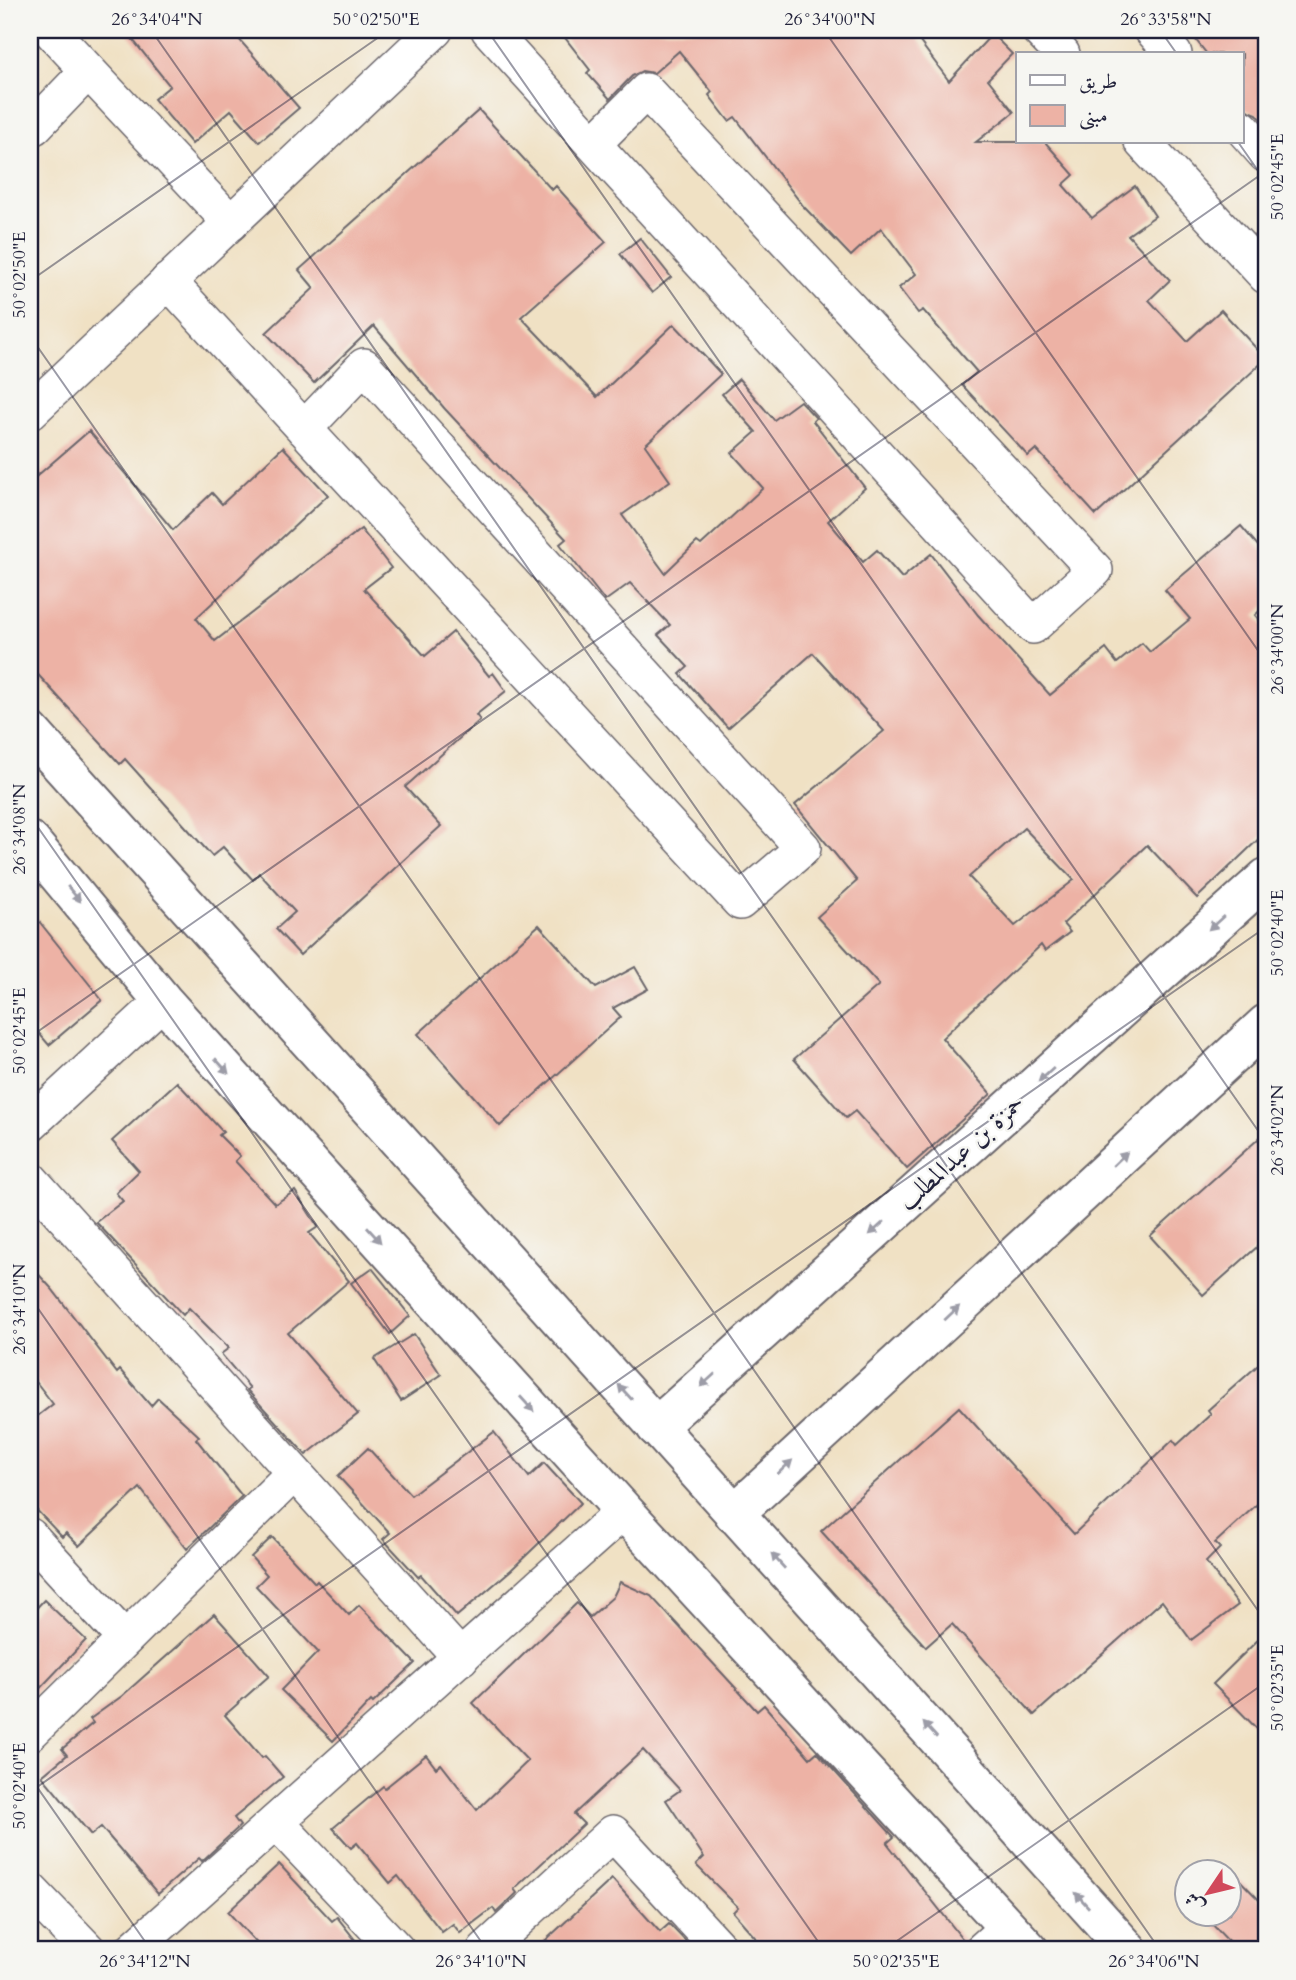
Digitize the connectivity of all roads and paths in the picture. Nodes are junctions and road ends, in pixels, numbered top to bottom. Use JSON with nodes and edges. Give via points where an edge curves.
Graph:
{"nodes":[{"id":1,"x":50,"y":30,"type":"edge"},
{"id":2,"x":435,"y":30,"type":"edge"},
{"id":3,"x":489,"y":30,"type":"edge"},
{"id":4,"x":1039,"y":30,"type":"edge"},
{"id":5,"x":1152,"y":30,"type":"edge"},
{"id":6,"x":1060,"y":52,"type":"edge"},
{"id":7,"x":1172,"y":52,"type":"edge"},
{"id":8,"x":88,"y":71,"type":"junction"},
{"id":9,"x":30,"y":123,"type":"edge"},
{"id":10,"x":1244,"y":130,"type":"edge"},
{"id":11,"x":593,"y":144,"type":"junction"},
{"id":12,"x":1144,"y":144,"type":"edge"},
{"id":13,"x":1266,"y":155,"type":"edge"},
{"id":14,"x":230,"y":223,"type":"junction"},
{"id":15,"x":1266,"y":276,"type":"edge"},
{"id":16,"x":168,"y":281,"type":"junction"},
{"id":17,"x":30,"y":412,"type":"edge"},
{"id":18,"x":304,"y":429,"type":"junction"},
{"id":19,"x":30,"y":731,"type":"edge"},
{"id":20,"x":30,"y":841,"type":"edge"},
{"id":21,"x":1266,"y":878,"type":"edge"},
{"id":22,"x":163,"y":1001,"type":"junction"},
{"id":23,"x":1266,"y":1024,"type":"edge"},
{"id":24,"x":30,"y":1124,"type":"edge"},
{"id":25,"x":30,"y":1180,"type":"edge"},
{"id":26,"x":656,"y":1427,"type":"junction"},
{"id":27,"x":294,"y":1473,"type":"junction"},
{"id":28,"x":624,"y":1511,"type":"junction"},
{"id":29,"x":734,"y":1514,"type":"junction"},
{"id":30,"x":30,"y":1536,"type":"edge"},
{"id":31,"x":125,"y":1640,"type":"junction"},
{"id":32,"x":461,"y":1658,"type":"junction"},
{"id":33,"x":30,"y":1733,"type":"edge"},
{"id":34,"x":276,"y":1822,"type":"junction"},
{"id":35,"x":30,"y":1890,"type":"edge"},
{"id":36,"x":1007,"y":1943,"type":"edge"},
{"id":37,"x":88,"y":1950,"type":"edge"},
{"id":38,"x":132,"y":1950,"type":"edge"},
{"id":39,"x":397,"y":1950,"type":"edge"},
{"id":40,"x":485,"y":1950,"type":"edge"},
{"id":41,"x":720,"y":1950,"type":"edge"},
{"id":42,"x":1128,"y":1950,"type":"edge"}],
"edges":[{"from":1,"to":8,"type":"street"},
{"from":2,"to":14,"type":"street"},
{"from":3,"to":11,"type":"street"},
{"from":4,"to":6,"type":"street"},
{"from":5,"to":7,"type":"street"},
{"from":8,"to":9,"type":"street","via":[[34,127]]},
{"from":8,"to":14,"type":"street"},
{"from":10,"to":13,"type":"street"},
{"from":11,"to":11,"type":"street","via":[[1032,626],[1095,570],[646,92]]},
{"from":12,"to":15,"type":"street"},
{"from":14,"to":16,"type":"street"},
{"from":16,"to":17,"type":"street"},
{"from":16,"to":18,"type":"street"},
{"from":18,"to":18,"type":"street","via":[[740,902],[803,848],[364,366]]},
{"from":26,"to":19,"type":"street","one_way":true},
{"from":20,"to":22,"type":"street","one_way":true},
{"from":21,"to":26,"type":"street","name":"حمزة بن عبدالمطلب","one_way":true},
{"from":22,"to":24,"type":"street"},
{"from":22,"to":28,"type":"street","one_way":true},
{"from":29,"to":23,"type":"street","one_way":true},
{"from":25,"to":27,"type":"street"},
{"from":26,"to":29,"type":"street"},
{"from":27,"to":31,"type":"street"},
{"from":27,"to":32,"type":"street"},
{"from":28,"to":32,"type":"street"},
{"from":28,"to":36,"type":"street"},
{"from":42,"to":29,"type":"street","one_way":true},
{"from":30,"to":31,"type":"street"},
{"from":31,"to":33,"type":"street"},
{"from":32,"to":34,"type":"street"},
{"from":34,"to":38,"type":"street"},
{"from":34,"to":39,"type":"street"},
{"from":35,"to":37,"type":"street"},
{"from":40,"to":41,"type":"street","via":[[614,1833]]}]}
